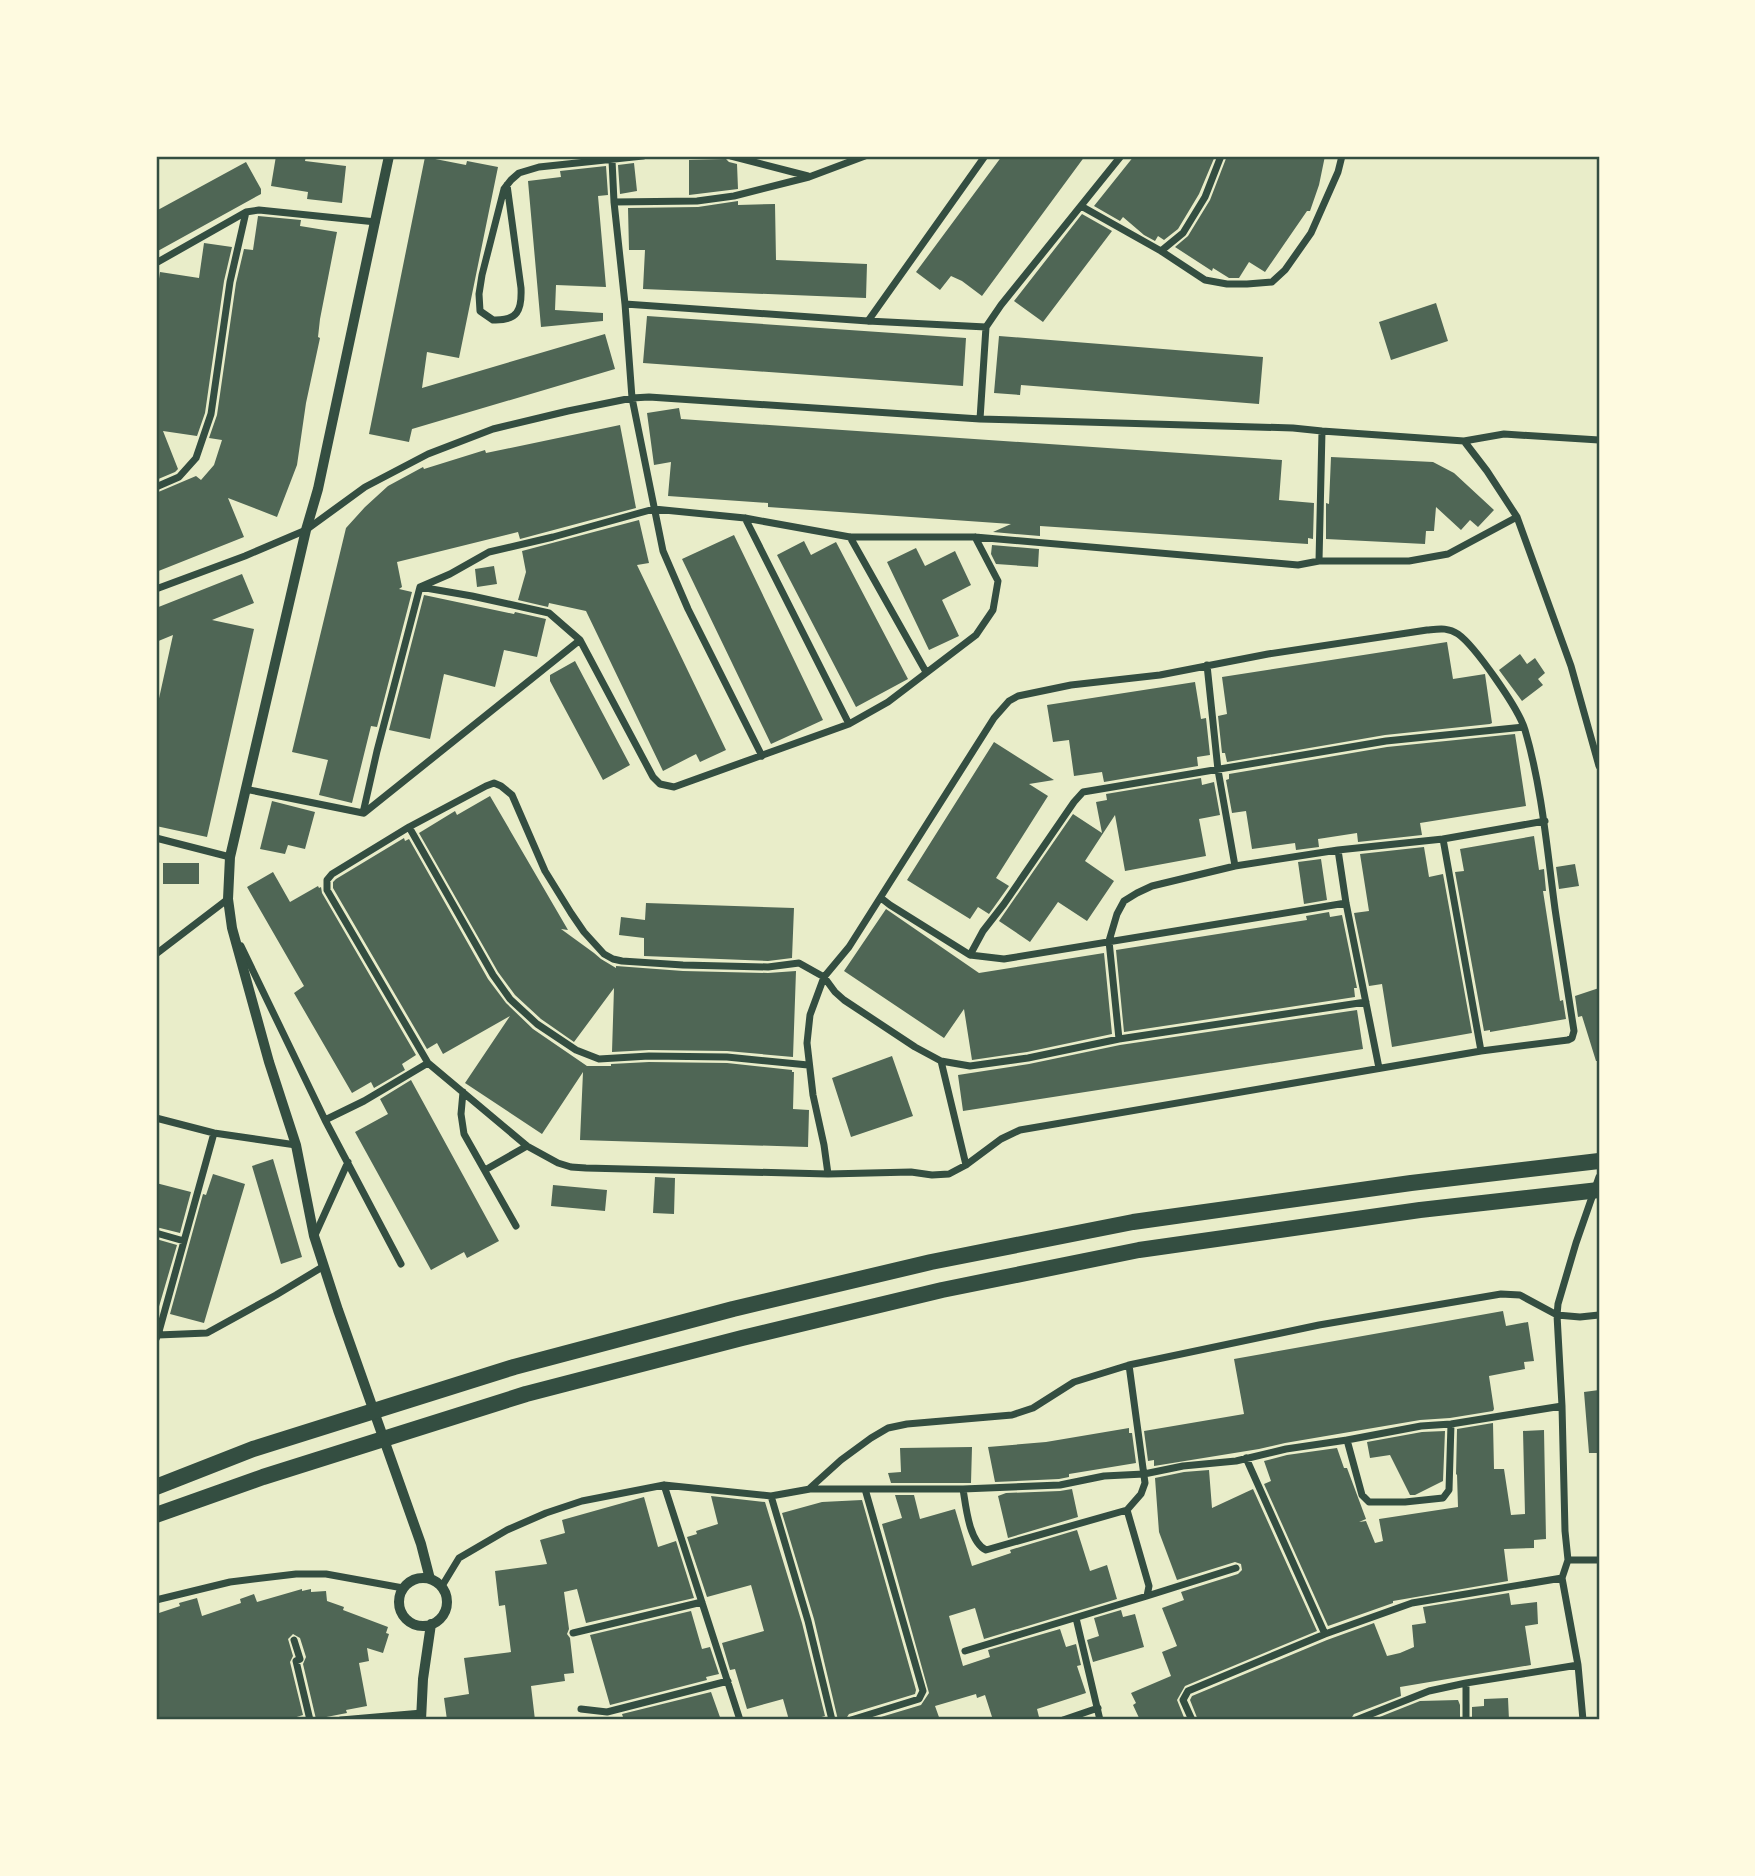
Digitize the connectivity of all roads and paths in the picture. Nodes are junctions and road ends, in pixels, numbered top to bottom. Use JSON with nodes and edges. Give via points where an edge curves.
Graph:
{"nodes":[{"id":1,"x":389,"y":156,"type":"edge"},
{"id":2,"x":643,"y":156,"type":"edge"},
{"id":3,"x":731,"y":156,"type":"edge"},
{"id":4,"x":865,"y":156,"type":"edge"},
{"id":5,"x":985,"y":156,"type":"edge"},
{"id":6,"x":1121,"y":156,"type":"edge"},
{"id":7,"x":1221,"y":156,"type":"edge"},
{"id":8,"x":1342,"y":156,"type":"edge"},
{"id":9,"x":612,"y":160,"type":"junction"},
{"id":10,"x":809,"y":177,"type":"junction"},
{"id":11,"x":507,"y":185,"type":"junction"},
{"id":12,"x":614,"y":202,"type":"junction"},
{"id":13,"x":1081,"y":205,"type":"junction"},
{"id":14,"x":246,"y":212,"type":"junction"},
{"id":15,"x":376,"y":222,"type":"junction"},
{"id":16,"x":1161,"y":251,"type":"junction"},
{"id":17,"x":156,"y":263,"type":"edge"},
{"id":18,"x":625,"y":304,"type":"junction"},
{"id":19,"x":868,"y":321,"type":"junction"},
{"id":20,"x":986,"y":327,"type":"junction"},
{"id":21,"x":632,"y":398,"type":"junction"},
{"id":22,"x":980,"y":419,"type":"junction"},
{"id":23,"x":1322,"y":431,"type":"junction"},
{"id":24,"x":1599,"y":440,"type":"edge"},
{"id":25,"x":1464,"y":441,"type":"junction"},
{"id":26,"x":156,"y":487,"type":"edge"},
{"id":27,"x":654,"y":509,"type":"junction"},
{"id":28,"x":1517,"y":517,"type":"junction"},
{"id":29,"x":745,"y":518,"type":"junction"},
{"id":30,"x":306,"y":530,"type":"junction"},
{"id":31,"x":850,"y":537,"type":"junction"},
{"id":32,"x":975,"y":537,"type":"junction"},
{"id":33,"x":1319,"y":561,"type":"junction"},
{"id":34,"x":420,"y":587,"type":"junction"},
{"id":35,"x":156,"y":589,"type":"edge"},
{"id":36,"x":580,"y":640,"type":"junction"},
{"id":37,"x":1207,"y":665,"type":"junction"},
{"id":38,"x":926,"y":672,"type":"junction"},
{"id":39,"x":849,"y":724,"type":"junction"},
{"id":40,"x":1524,"y":727,"type":"junction"},
{"id":41,"x":762,"y":756,"type":"junction"},
{"id":42,"x":1599,"y":766,"type":"edge"},
{"id":43,"x":1218,"y":770,"type":"junction"},
{"id":44,"x":244,"y":789,"type":"junction"},
{"id":45,"x":363,"y":813,"type":"junction"},
{"id":46,"x":1545,"y":821,"type":"junction"},
{"id":47,"x":409,"y":827,"type":"junction"},
{"id":48,"x":156,"y":838,"type":"edge"},
{"id":49,"x":1443,"y":839,"type":"junction"},
{"id":50,"x":1338,"y":850,"type":"junction"},
{"id":51,"x":230,"y":857,"type":"junction"},
{"id":52,"x":1235,"y":866,"type":"junction"},
{"id":53,"x":881,"y":898,"type":"junction"},
{"id":54,"x":228,"y":899,"type":"junction"},
{"id":55,"x":1346,"y":903,"type":"junction"},
{"id":56,"x":232,"y":928,"type":"junction"},
{"id":57,"x":1109,"y":941,"type":"junction"},
{"id":58,"x":156,"y":954,"type":"edge"},
{"id":59,"x":970,"y":955,"type":"junction"},
{"id":60,"x":824,"y":976,"type":"junction"},
{"id":61,"x":1366,"y":1002,"type":"junction"},
{"id":62,"x":1119,"y":1039,"type":"junction"},
{"id":63,"x":1481,"y":1051,"type":"junction"},
{"id":64,"x":941,"y":1061,"type":"junction"},
{"id":65,"x":429,"y":1063,"type":"junction"},
{"id":66,"x":808,"y":1065,"type":"junction"},
{"id":67,"x":1379,"y":1068,"type":"junction"},
{"id":68,"x":463,"y":1092,"type":"junction"},
{"id":69,"x":156,"y":1118,"type":"edge"},
{"id":70,"x":325,"y":1120,"type":"junction"},
{"id":71,"x":214,"y":1133,"type":"junction"},
{"id":72,"x":296,"y":1145,"type":"junction"},
{"id":73,"x":527,"y":1146,"type":"junction"},
{"id":74,"x":1599,"y":1161,"type":"edge"},
{"id":75,"x":348,"y":1162,"type":"junction"},
{"id":76,"x":966,"y":1165,"type":"junction"},
{"id":77,"x":485,"y":1170,"type":"junction"},
{"id":78,"x":828,"y":1174,"type":"junction"},
{"id":79,"x":1599,"y":1177,"type":"edge"},
{"id":80,"x":1599,"y":1190,"type":"edge"},
{"id":81,"x":516,"y":1226,"type":"dead end"},
{"id":82,"x":156,"y":1233,"type":"edge"},
{"id":83,"x":314,"y":1236,"type":"junction"},
{"id":84,"x":184,"y":1241,"type":"junction"},
{"id":85,"x":401,"y":1264,"type":"dead end"},
{"id":86,"x":324,"y":1266,"type":"junction"},
{"id":87,"x":1557,"y":1315,"type":"junction"},
{"id":88,"x":1599,"y":1315,"type":"edge"},
{"id":89,"x":157,"y":1337,"type":"edge"},
{"id":90,"x":1129,"y":1365,"type":"junction"},
{"id":91,"x":1562,"y":1406,"type":"junction"},
{"id":92,"x":1451,"y":1424,"type":"junction"},
{"id":93,"x":1347,"y":1440,"type":"junction"},
{"id":94,"x":1246,"y":1458,"type":"junction"},
{"id":95,"x":1144,"y":1474,"type":"junction"},
{"id":96,"x":663,"y":1485,"type":"junction"},
{"id":97,"x":156,"y":1487,"type":"edge"},
{"id":98,"x":810,"y":1489,"type":"junction"},
{"id":99,"x":865,"y":1489,"type":"junction"},
{"id":100,"x":963,"y":1489,"type":"junction"},
{"id":101,"x":771,"y":1496,"type":"junction"},
{"id":102,"x":1127,"y":1510,"type":"junction"},
{"id":103,"x":156,"y":1515,"type":"edge"},
{"id":104,"x":1568,"y":1560,"type":"junction"},
{"id":105,"x":1599,"y":1560,"type":"edge"},
{"id":106,"x":1236,"y":1568,"type":"dead end"},
{"id":107,"x":430,"y":1578,"type":"junction"},
{"id":108,"x":1562,"y":1578,"type":"junction"},
{"id":109,"x":442,"y":1586,"type":"junction"},
{"id":110,"x":402,"y":1588,"type":"junction"},
{"id":111,"x":1147,"y":1596,"type":"junction"},
{"id":112,"x":156,"y":1600,"type":"edge"},
{"id":113,"x":702,"y":1602,"type":"junction"},
{"id":114,"x":1076,"y":1618,"type":"junction"},
{"id":115,"x":432,"y":1624,"type":"junction"},
{"id":116,"x":573,"y":1633,"type":"dead end"},
{"id":117,"x":1325,"y":1634,"type":"junction"},
{"id":118,"x":294,"y":1640,"type":"dead end"},
{"id":119,"x":965,"y":1651,"type":"dead end"},
{"id":120,"x":1578,"y":1665,"type":"junction"},
{"id":121,"x":728,"y":1681,"type":"junction"},
{"id":122,"x":1466,"y":1683,"type":"junction"},
{"id":123,"x":1098,"y":1708,"type":"junction"},
{"id":124,"x":580,"y":1709,"type":"dead end"},
{"id":125,"x":421,"y":1717,"type":"edge"},
{"id":126,"x":310,"y":1720,"type":"edge"},
{"id":127,"x":341,"y":1720,"type":"edge"},
{"id":128,"x":740,"y":1720,"type":"edge"},
{"id":129,"x":832,"y":1720,"type":"edge"},
{"id":130,"x":851,"y":1720,"type":"edge"},
{"id":131,"x":1063,"y":1720,"type":"edge"},
{"id":132,"x":1101,"y":1720,"type":"edge"},
{"id":133,"x":1192,"y":1720,"type":"edge"},
{"id":134,"x":1356,"y":1720,"type":"edge"},
{"id":135,"x":1466,"y":1720,"type":"edge"},
{"id":136,"x":1583,"y":1720,"type":"edge"}],
"edges":[{"from":1,"to":15,"type":"street"},
{"from":2,"to":9,"type":"street"},
{"from":3,"to":10,"type":"street"},
{"from":4,"to":10,"type":"street"},
{"from":5,"to":19,"type":"street"},
{"from":6,"to":13,"type":"street"},
{"from":7,"to":16,"type":"street","via":[[1205,197],[1183,233]]},
{"from":8,"to":16,"type":"street","via":[[1311,233],[1272,282],[1205,280]]},
{"from":9,"to":11,"type":"street","via":[[539,167],[519,173]]},
{"from":9,"to":12,"type":"street"},
{"from":10,"to":12,"type":"street","via":[[717,200]]},
{"from":11,"to":11,"type":"street","via":[[479,305],[493,320],[514,315],[522,304]]},
{"from":12,"to":18,"type":"street"},
{"from":13,"to":16,"type":"street"},
{"from":13,"to":20,"type":"street"},
{"from":14,"to":15,"type":"street","via":[[259,209]]},
{"from":14,"to":17,"type":"street"},
{"from":14,"to":26,"type":"street","via":[[230,282],[211,414],[196,458],[179,477]]},
{"from":15,"to":30,"type":"street"},
{"from":18,"to":19,"type":"street"},
{"from":18,"to":21,"type":"street"},
{"from":19,"to":20,"type":"street"},
{"from":20,"to":22,"type":"street"},
{"from":21,"to":22,"type":"street"},
{"from":21,"to":27,"type":"street"},
{"from":21,"to":30,"type":"street","via":[[494,429],[428,454],[365,487]]},
{"from":22,"to":23,"type":"street"},
{"from":23,"to":25,"type":"street"},
{"from":23,"to":33,"type":"street"},
{"from":24,"to":25,"type":"street","via":[[1504,434]]},
{"from":25,"to":28,"type":"street"},
{"from":27,"to":29,"type":"street"},
{"from":27,"to":34,"type":"street","via":[[489,552]]},
{"from":27,"to":41,"type":"street","via":[[663,551],[688,609]]},
{"from":28,"to":33,"type":"street","via":[[1448,554],[1409,561]]},
{"from":28,"to":42,"type":"street","via":[[1571,666]]},
{"from":29,"to":31,"type":"street"},
{"from":29,"to":39,"type":"street"},
{"from":30,"to":35,"type":"street"},
{"from":30,"to":44,"type":"street"},
{"from":31,"to":32,"type":"street"},
{"from":31,"to":38,"type":"street"},
{"from":32,"to":33,"type":"street","via":[[1298,565]]},
{"from":32,"to":38,"type":"street","via":[[998,582],[993,610],[976,635]]},
{"from":34,"to":36,"type":"street","via":[[549,613]]},
{"from":34,"to":45,"type":"street"},
{"from":36,"to":41,"type":"street","via":[[660,784],[674,787]]},
{"from":36,"to":45,"type":"street"},
{"from":37,"to":40,"type":"street","via":[[1451,630],[1500,684]]},
{"from":37,"to":43,"type":"street"},
{"from":37,"to":53,"type":"street","via":[[1071,685],[1009,701]]},
{"from":38,"to":39,"type":"street","via":[[888,702]]},
{"from":39,"to":41,"type":"street"},
{"from":40,"to":43,"type":"street","via":[[1386,741]]},
{"from":40,"to":46,"type":"street"},
{"from":43,"to":52,"type":"street"},
{"from":43,"to":59,"type":"street","via":[[1083,792],[982,931]]},
{"from":44,"to":45,"type":"street"},
{"from":44,"to":51,"type":"street"},
{"from":46,"to":49,"type":"street"},
{"from":46,"to":63,"type":"street","via":[[1574,1031],[1569,1041]]},
{"from":47,"to":60,"type":"street","via":[[494,783],[512,795],[545,871],[604,954],[622,961],[683,965],[799,963]]},
{"from":47,"to":65,"type":"street","via":[[332,874],[327,890]]},
{"from":47,"to":66,"type":"street","via":[[510,999],[576,1050],[599,1059],[727,1057]]},
{"from":48,"to":51,"type":"street"},
{"from":49,"to":50,"type":"street"},
{"from":49,"to":63,"type":"street"},
{"from":50,"to":52,"type":"street"},
{"from":50,"to":55,"type":"street"},
{"from":51,"to":54,"type":"street"},
{"from":52,"to":57,"type":"street","via":[[1137,893],[1124,901]]},
{"from":53,"to":59,"type":"street"},
{"from":53,"to":60,"type":"street"},
{"from":54,"to":56,"type":"street"},
{"from":54,"to":58,"type":"street"},
{"from":55,"to":57,"type":"street"},
{"from":55,"to":61,"type":"street"},
{"from":56,"to":70,"type":"street"},
{"from":56,"to":72,"type":"street"},
{"from":57,"to":59,"type":"street","via":[[1004,958]]},
{"from":57,"to":62,"type":"street"},
{"from":60,"to":64,"type":"street","via":[[844,1000]]},
{"from":60,"to":66,"type":"street","via":[[810,1015]]},
{"from":61,"to":62,"type":"street"},
{"from":61,"to":67,"type":"street"},
{"from":62,"to":64,"type":"street","via":[[970,1066]]},
{"from":63,"to":67,"type":"street"},
{"from":64,"to":76,"type":"street"},
{"from":65,"to":68,"type":"street"},
{"from":65,"to":70,"type":"street"},
{"from":66,"to":78,"type":"street"},
{"from":67,"to":76,"type":"street","via":[[1020,1130]]},
{"from":68,"to":73,"type":"street"},
{"from":68,"to":77,"type":"street","via":[[461,1125]]},
{"from":69,"to":71,"type":"street"},
{"from":70,"to":75,"type":"street"},
{"from":71,"to":72,"type":"street"},
{"from":71,"to":84,"type":"street"},
{"from":72,"to":83,"type":"street"},
{"from":73,"to":77,"type":"street"},
{"from":73,"to":78,"type":"street","via":[[571,1167]]},
{"from":74,"to":97,"type":"highway","via":[[1133,1222],[931,1262],[514,1367],[253,1449]]},
{"from":75,"to":83,"type":"street"},
{"from":75,"to":85,"type":"street"},
{"from":76,"to":78,"type":"street","via":[[949,1174]]},
{"from":77,"to":81,"type":"street"},
{"from":79,"to":87,"type":"street"},
{"from":80,"to":103,"type":"highway","via":[[1139,1250],[942,1290],[526,1394]]},
{"from":82,"to":84,"type":"street"},
{"from":83,"to":86,"type":"street"},
{"from":84,"to":89,"type":"street"},
{"from":86,"to":89,"type":"street","via":[[207,1333]]},
{"from":86,"to":107,"type":"street"},
{"from":87,"to":88,"type":"street"},
{"from":87,"to":90,"type":"street","via":[[1520,1295],[1501,1294],[1319,1325]]},
{"from":87,"to":91,"type":"street"},
{"from":90,"to":95,"type":"street"},
{"from":90,"to":98,"type":"street","via":[[1074,1382],[1033,1408],[1012,1415],[888,1428],[841,1460]]},
{"from":91,"to":92,"type":"street"},
{"from":91,"to":104,"type":"street"},
{"from":92,"to":93,"type":"street"},
{"from":92,"to":93,"type":"street","via":[[1449,1490],[1443,1498],[1369,1502],[1362,1495]]},
{"from":93,"to":94,"type":"street"},
{"from":94,"to":95,"type":"street"},
{"from":94,"to":117,"type":"street"},
{"from":95,"to":100,"type":"street","via":[[1060,1485]]},
{"from":95,"to":102,"type":"street","via":[[1145,1489]]},
{"from":96,"to":101,"type":"street"},
{"from":96,"to":109,"type":"street","via":[[582,1501],[507,1530],[459,1558]]},
{"from":96,"to":113,"type":"street"},
{"from":98,"to":99,"type":"street"},
{"from":98,"to":101,"type":"street"},
{"from":99,"to":100,"type":"street"},
{"from":99,"to":130,"type":"street","via":[[923,1691],[919,1699]]},
{"from":100,"to":102,"type":"street","via":[[976,1541],[986,1550]]},
{"from":101,"to":129,"type":"street"},
{"from":102,"to":111,"type":"street","via":[[1149,1586]]},
{"from":104,"to":105,"type":"street"},
{"from":104,"to":108,"type":"street"},
{"from":106,"to":111,"type":"street"},
{"from":107,"to":109,"type":"street"},
{"from":107,"to":110,"type":"street","via":[[415,1579]]},
{"from":108,"to":117,"type":"street","via":[[1412,1604]]},
{"from":108,"to":120,"type":"street"},
{"from":109,"to":115,"type":"street","via":[[446,1607]]},
{"from":110,"to":112,"type":"street","via":[[326,1574],[296,1574],[230,1581]]},
{"from":110,"to":115,"type":"street","via":[[398,1600],[408,1621]]},
{"from":111,"to":114,"type":"street"},
{"from":113,"to":116,"type":"street"},
{"from":113,"to":121,"type":"street"},
{"from":114,"to":119,"type":"street"},
{"from":114,"to":123,"type":"street"},
{"from":115,"to":125,"type":"street"},
{"from":117,"to":133,"type":"street","via":[[1188,1691],[1183,1700]]},
{"from":118,"to":126,"type":"street"},
{"from":120,"to":122,"type":"street"},
{"from":120,"to":136,"type":"street"},
{"from":121,"to":124,"type":"street","via":[[607,1712]]},
{"from":121,"to":128,"type":"street"},
{"from":122,"to":134,"type":"street","via":[[1429,1691]]},
{"from":122,"to":135,"type":"street"},
{"from":123,"to":131,"type":"street"},
{"from":123,"to":132,"type":"street"},
{"from":125,"to":127,"type":"street"}]}
